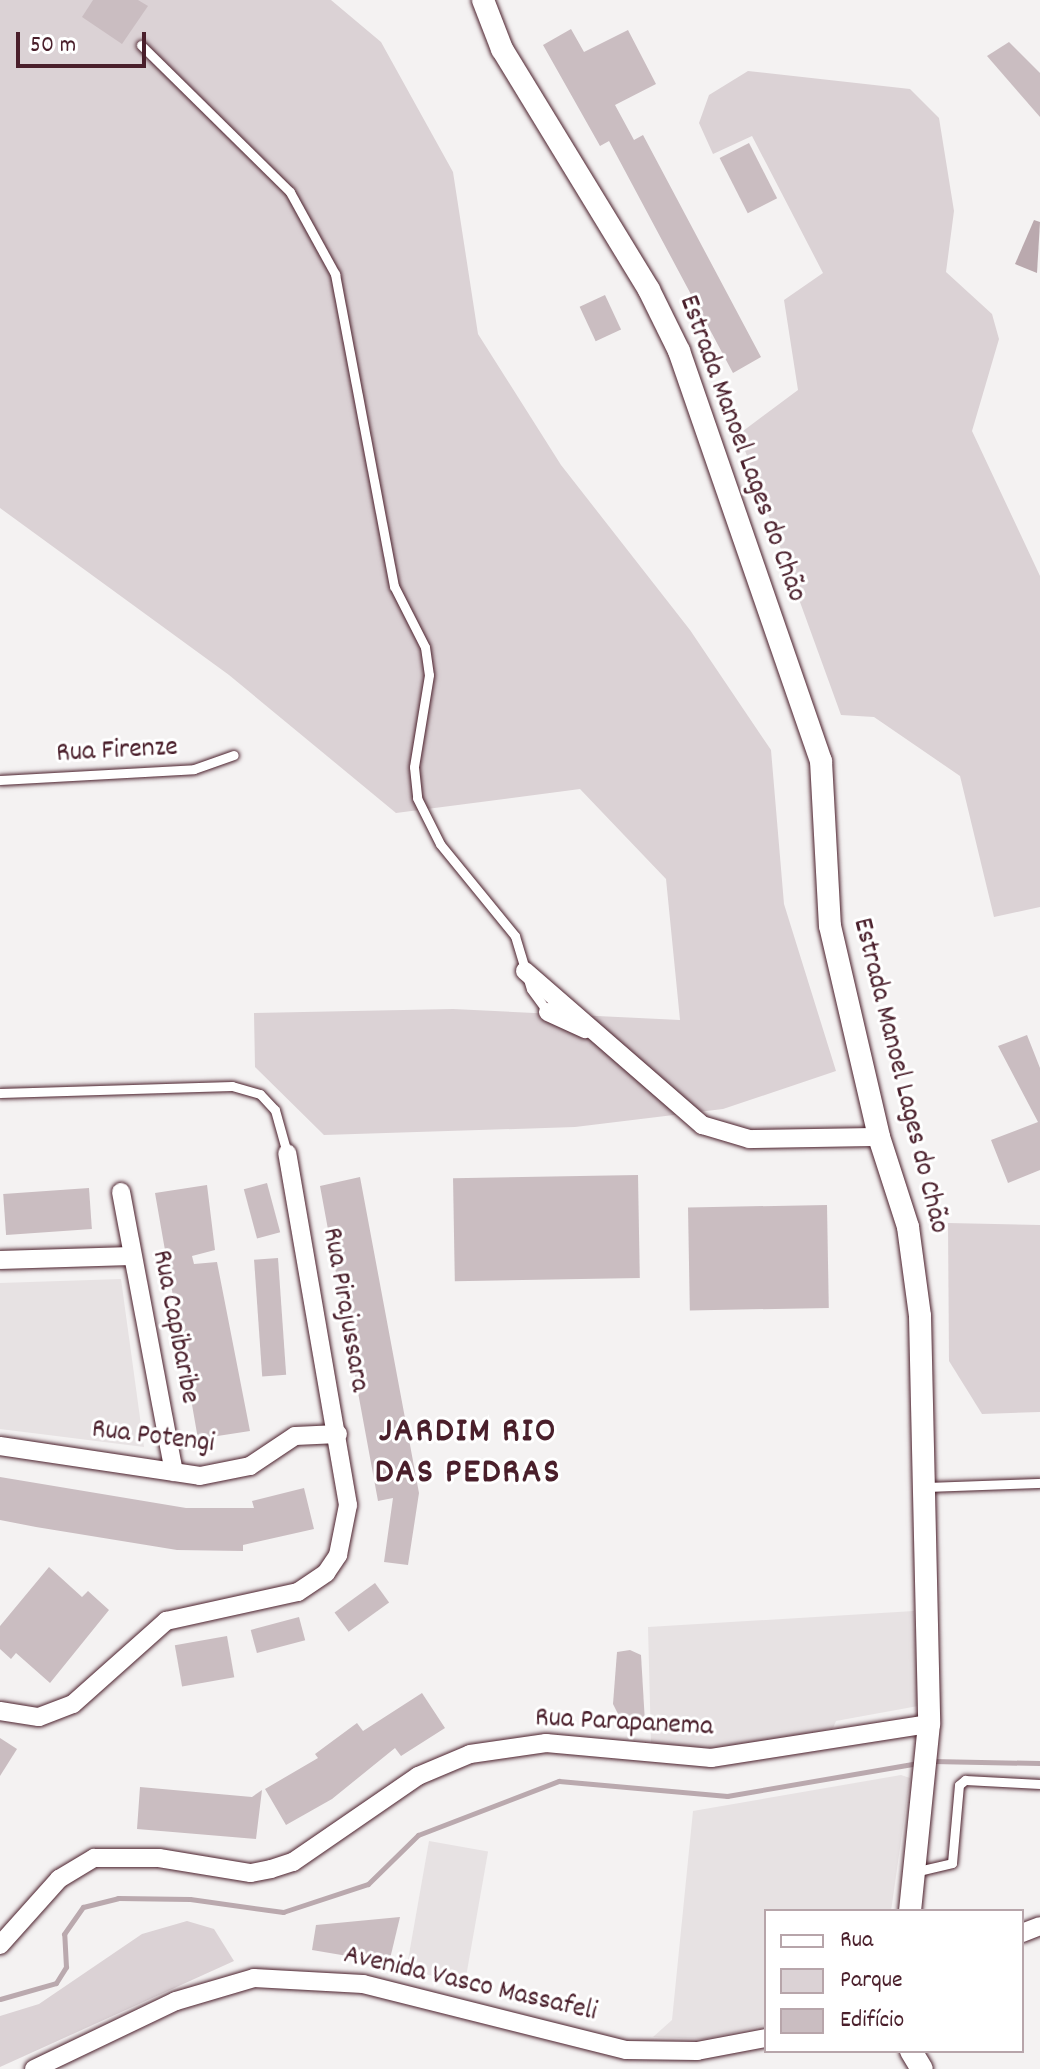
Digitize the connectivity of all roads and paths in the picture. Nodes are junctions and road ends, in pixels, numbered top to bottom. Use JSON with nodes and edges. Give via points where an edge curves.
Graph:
{"nodes":[{"id":1,"x":483,"y":0,"type":"edge"},
{"id":2,"x":141,"y":45,"type":"dead end"},
{"id":3,"x":234,"y":755,"type":"dead end"},
{"id":4,"x":0,"y":780,"type":"edge"},
{"id":5,"x":525,"y":971,"type":"junction"},
{"id":6,"x":548,"y":1012,"type":"joint"},
{"id":7,"x":609,"y":1040,"type":"junction"},
{"id":8,"x":0,"y":1093,"type":"edge"},
{"id":9,"x":879,"y":1137,"type":"junction"},
{"id":10,"x":287,"y":1153,"type":"joint"},
{"id":11,"x":121,"y":1192,"type":"dead end"},
{"id":12,"x":131,"y":1256,"type":"junction"},
{"id":13,"x":0,"y":1260,"type":"edge"},
{"id":14,"x":338,"y":1434,"type":"junction"},
{"id":15,"x":0,"y":1446,"type":"edge"},
{"id":16,"x":174,"y":1472,"type":"junction"},
{"id":17,"x":1040,"y":1483,"type":"edge"},
{"id":18,"x":924,"y":1487,"type":"junction"},
{"id":19,"x":0,"y":1711,"type":"edge"},
{"id":20,"x":929,"y":1734,"type":"junction"},
{"id":21,"x":1040,"y":1784,"type":"edge"},
{"id":22,"x":914,"y":1872,"type":"junction"},
{"id":23,"x":909,"y":1909,"type":"edge"},
{"id":24,"x":0,"y":1945,"type":"edge"},
{"id":25,"x":764,"y":2038,"type":"edge"},
{"id":26,"x":34,"y":2069,"type":"edge"}],
"edges":[{"from":1,"to":9,"type":"street","name":"Estrada Manoel Lages do Chão","via":[[502,49],[649,290],[679,351],[807,715],[821,761],[830,926]]},
{"from":2,"to":5,"type":"lane","via":[[290,192],[335,274],[394,586],[425,647],[429,675],[414,767],[417,798],[440,844],[515,936]]},
{"from":3,"to":4,"type":"lane","name":"Rua Firenze","via":[[194,769]]},
{"from":5,"to":6,"type":"lane"},
{"from":5,"to":7,"type":"street"},
{"from":6,"to":7,"type":"street"},
{"from":7,"to":9,"type":"street","via":[[682,1111],[723,1133],[800,1141]]},
{"from":8,"to":10,"type":"lane","name":"Rua Pirajussara","via":[[232,1086],[260,1094],[275,1110]]},
{"from":9,"to":18,"type":"street","name":"Estrada Manoel Lages do Chão","via":[[915,1274]]},
{"from":10,"to":14,"type":"street","name":"Rua Pirajussara"},
{"from":11,"to":12,"type":"street","name":"Rua Capibaribe"},
{"from":12,"to":13,"type":"street"},
{"from":12,"to":16,"type":"street","name":"Rua Capibaribe"},
{"from":14,"to":16,"type":"street","name":"Rua Potengi","via":[[295,1436],[228,1474]]},
{"from":14,"to":19,"type":"street","name":"Rua Pirajussara","via":[[346,1532],[326,1573],[298,1592],[166,1621],[73,1704],[39,1717]]},
{"from":15,"to":16,"type":"street","name":"Rua Potengi"},
{"from":17,"to":18,"type":"lane"},
{"from":18,"to":20,"type":"street","name":"Estrada Manoel Lages do Chão"},
{"from":20,"to":22,"type":"street","name":"Estrada Manoel Lages do Chão"},
{"from":20,"to":24,"type":"street","name":"Rua Parapanema","via":[[711,1758],[546,1743],[470,1754],[418,1776],[304,1855],[271,1869],[251,1873],[159,1858],[94,1858],[59,1879]]},
{"from":21,"to":22,"type":"lane","via":[[965,1780],[959,1785],[952,1863]]},
{"from":22,"to":23,"type":"street","name":"Estrada Manoel Lages do Chão"},
{"from":25,"to":26,"type":"street","name":"Avenida Vasco Massafeli","via":[[697,2051],[626,2050],[363,1984],[254,1978],[176,2001]]}]}
